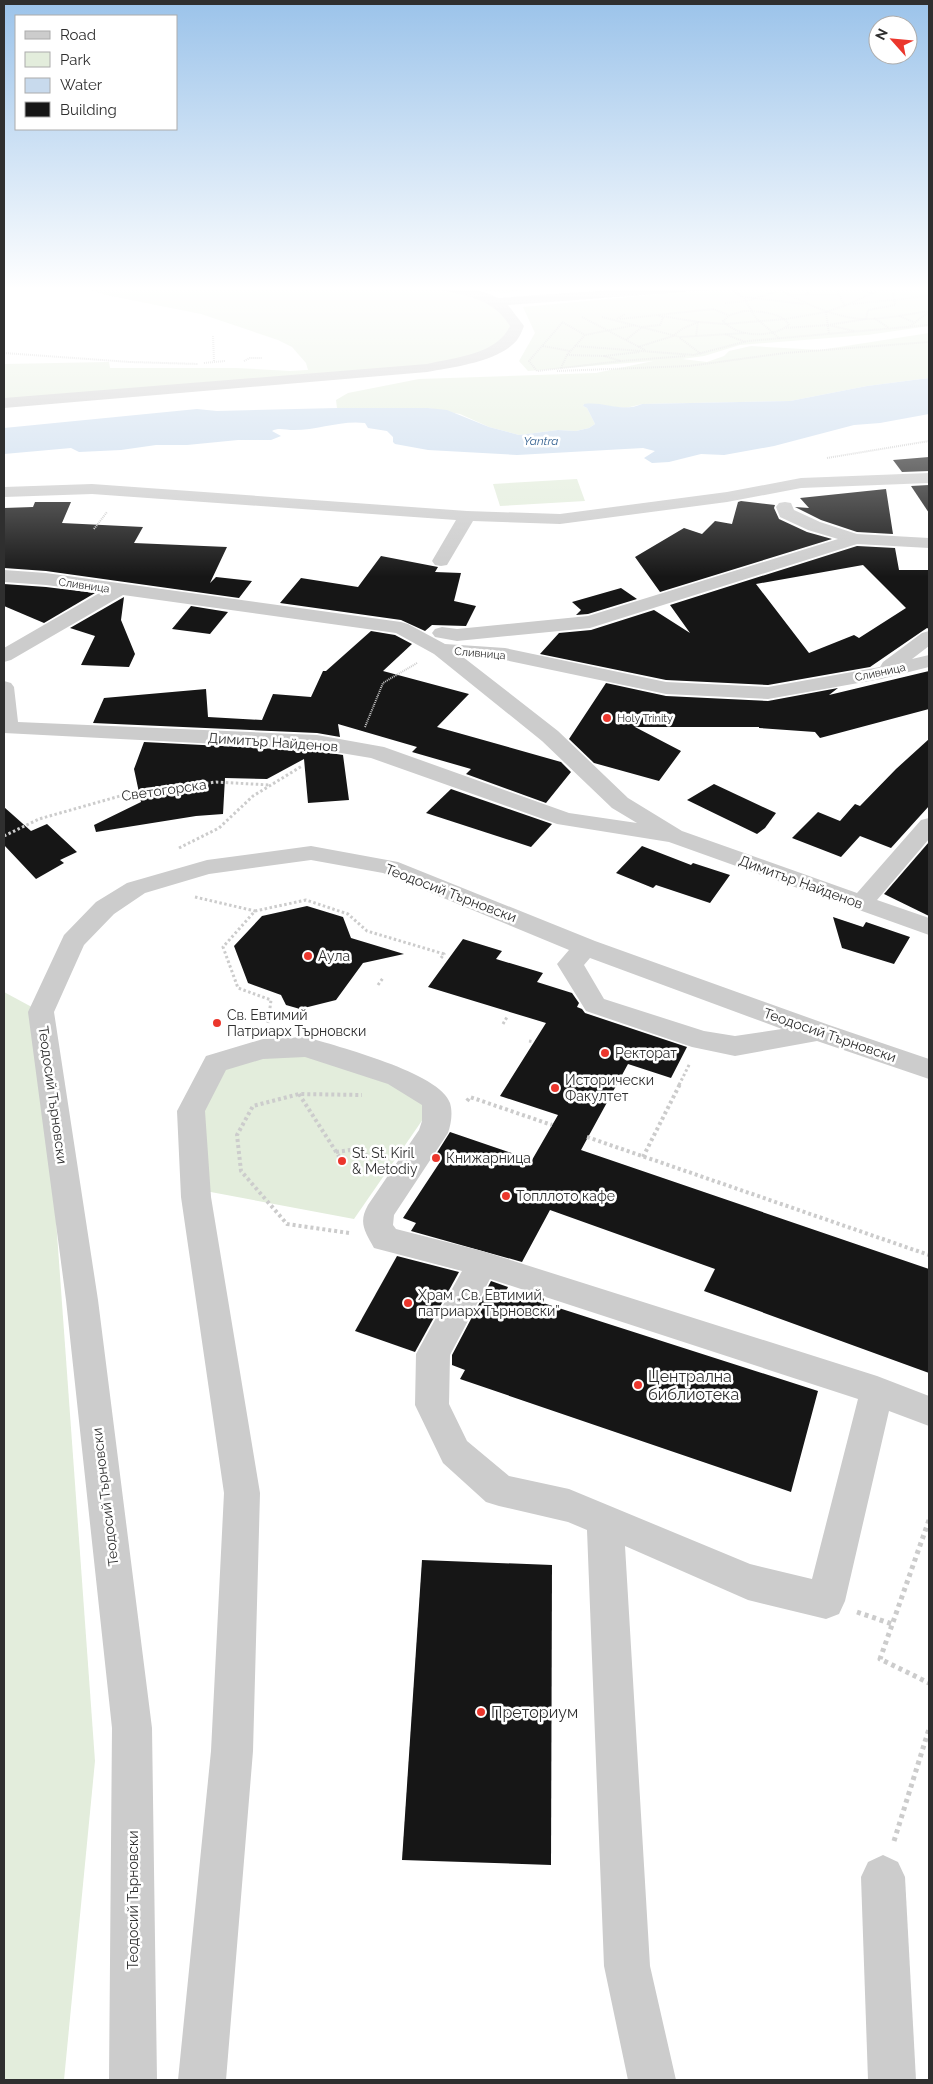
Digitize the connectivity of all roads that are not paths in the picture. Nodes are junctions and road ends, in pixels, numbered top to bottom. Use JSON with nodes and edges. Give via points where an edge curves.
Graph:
{"nodes":[{"id":1,"x":247,"y":383,"type":"edge"},
{"id":2,"x":4,"y":403,"type":"edge"},
{"id":3,"x":929,"y":478,"type":"edge"},
{"id":4,"x":4,"y":492,"type":"edge"},
{"id":5,"x":785,"y":507,"type":"dead end"},
{"id":6,"x":467,"y":516,"type":"junction"},
{"id":7,"x":856,"y":539,"type":"junction"},
{"id":8,"x":929,"y":542,"type":"edge"},
{"id":9,"x":441,"y":561,"type":"dead end"},
{"id":10,"x":4,"y":576,"type":"edge"},
{"id":11,"x":119,"y":590,"type":"junction"},
{"id":12,"x":401,"y":628,"type":"junction"},
{"id":13,"x":929,"y":637,"type":"edge"},
{"id":14,"x":441,"y":650,"type":"junction"},
{"id":15,"x":4,"y":656,"type":"edge"},
{"id":16,"x":929,"y":661,"type":"edge"},
{"id":17,"x":880,"y":673,"type":"junction"},
{"id":18,"x":4,"y":687,"type":"edge"},
{"id":19,"x":5,"y":728,"type":"edge"},
{"id":20,"x":929,"y":825,"type":"edge"},
{"id":21,"x":674,"y":836,"type":"junction"},
{"id":22,"x":861,"y":903,"type":"junction"},
{"id":23,"x":929,"y":927,"type":"edge"},
{"id":24,"x":586,"y":947,"type":"junction"},
{"id":25,"x":819,"y":1032,"type":"junction"},
{"id":26,"x":929,"y":1069,"type":"edge"},
{"id":27,"x":482,"y":1264,"type":"junction"},
{"id":28,"x":876,"y":1391,"type":"junction"},
{"id":29,"x":929,"y":1411,"type":"edge"},
{"id":30,"x":605,"y":1520,"type":"junction"},
{"id":31,"x":883,"y":1877,"type":"road end"},
{"id":32,"x":133,"y":2080,"type":"edge"},
{"id":33,"x":202,"y":2080,"type":"edge"},
{"id":34,"x":652,"y":2080,"type":"edge"},
{"id":35,"x":892,"y":2080,"type":"edge"}],
"edges":[{"from":1,"to":2,"type":"street"},
{"from":3,"to":6,"type":"street","via":[[802,483],[577,518]]},
{"from":4,"to":6,"type":"street","via":[[92,489]]},
{"from":5,"to":7,"type":"street","via":[[786,513],[814,526]]},
{"from":6,"to":9,"type":"street"},
{"from":7,"to":8,"type":"street"},
{"from":7,"to":12,"type":"street","via":[[590,622],[457,635]]},
{"from":10,"to":11,"type":"street","name":"Сливница"},
{"from":11,"to":12,"type":"street","name":"Сливница"},
{"from":11,"to":15,"type":"street"},
{"from":12,"to":14,"type":"street","name":"Сливница"},
{"from":13,"to":17,"type":"street"},
{"from":14,"to":17,"type":"street","name":"Сливница","via":[[505,654],[675,688],[768,693]]},
{"from":14,"to":21,"type":"street","name":"Димитър Найденов","via":[[550,736],[620,803]]},
{"from":16,"to":17,"type":"street","name":"Сливница"},
{"from":18,"to":19,"type":"street"},
{"from":19,"to":21,"type":"street","name":"Димитър Найденов","via":[[317,742],[376,752],[565,819]]},
{"from":20,"to":22,"type":"street"},
{"from":21,"to":22,"type":"street","name":"Димитър Найденов"},
{"from":22,"to":23,"type":"street","name":"Димитър Найденов"},
{"from":24,"to":25,"type":"street","name":"Теодосий Търновски"},
{"from":24,"to":25,"type":"street","via":[[570,964],[595,1005],[702,1040],[735,1046]]},
{"from":24,"to":32,"type":"street","name":"Теодосий Търновски","via":[[389,867],[311,853],[207,867],[136,888],[105,908],[73,941],[41,1012],[82,1300],[132,1728]]},
{"from":25,"to":26,"type":"street","name":"Теодосий Търновски"},
{"from":27,"to":28,"type":"street"},
{"from":27,"to":30,"type":"street","via":[[433,1354],[432,1405],[455,1452],[499,1490],[569,1506]]},
{"from":27,"to":33,"type":"street","via":[[386,1239],[378,1225],[379,1213],[433,1133],[437,1121],[436,1103],[430,1097],[398,1076],[306,1046],[263,1049],[216,1063],[191,1111],[196,1198],[242,1493],[232,1751]]},
{"from":28,"to":29,"type":"street"},
{"from":28,"to":30,"type":"street","via":[[826,1601],[748,1582]]},
{"from":30,"to":34,"type":"street","via":[[627,1966]]},
{"from":31,"to":35,"type":"street"}]}
